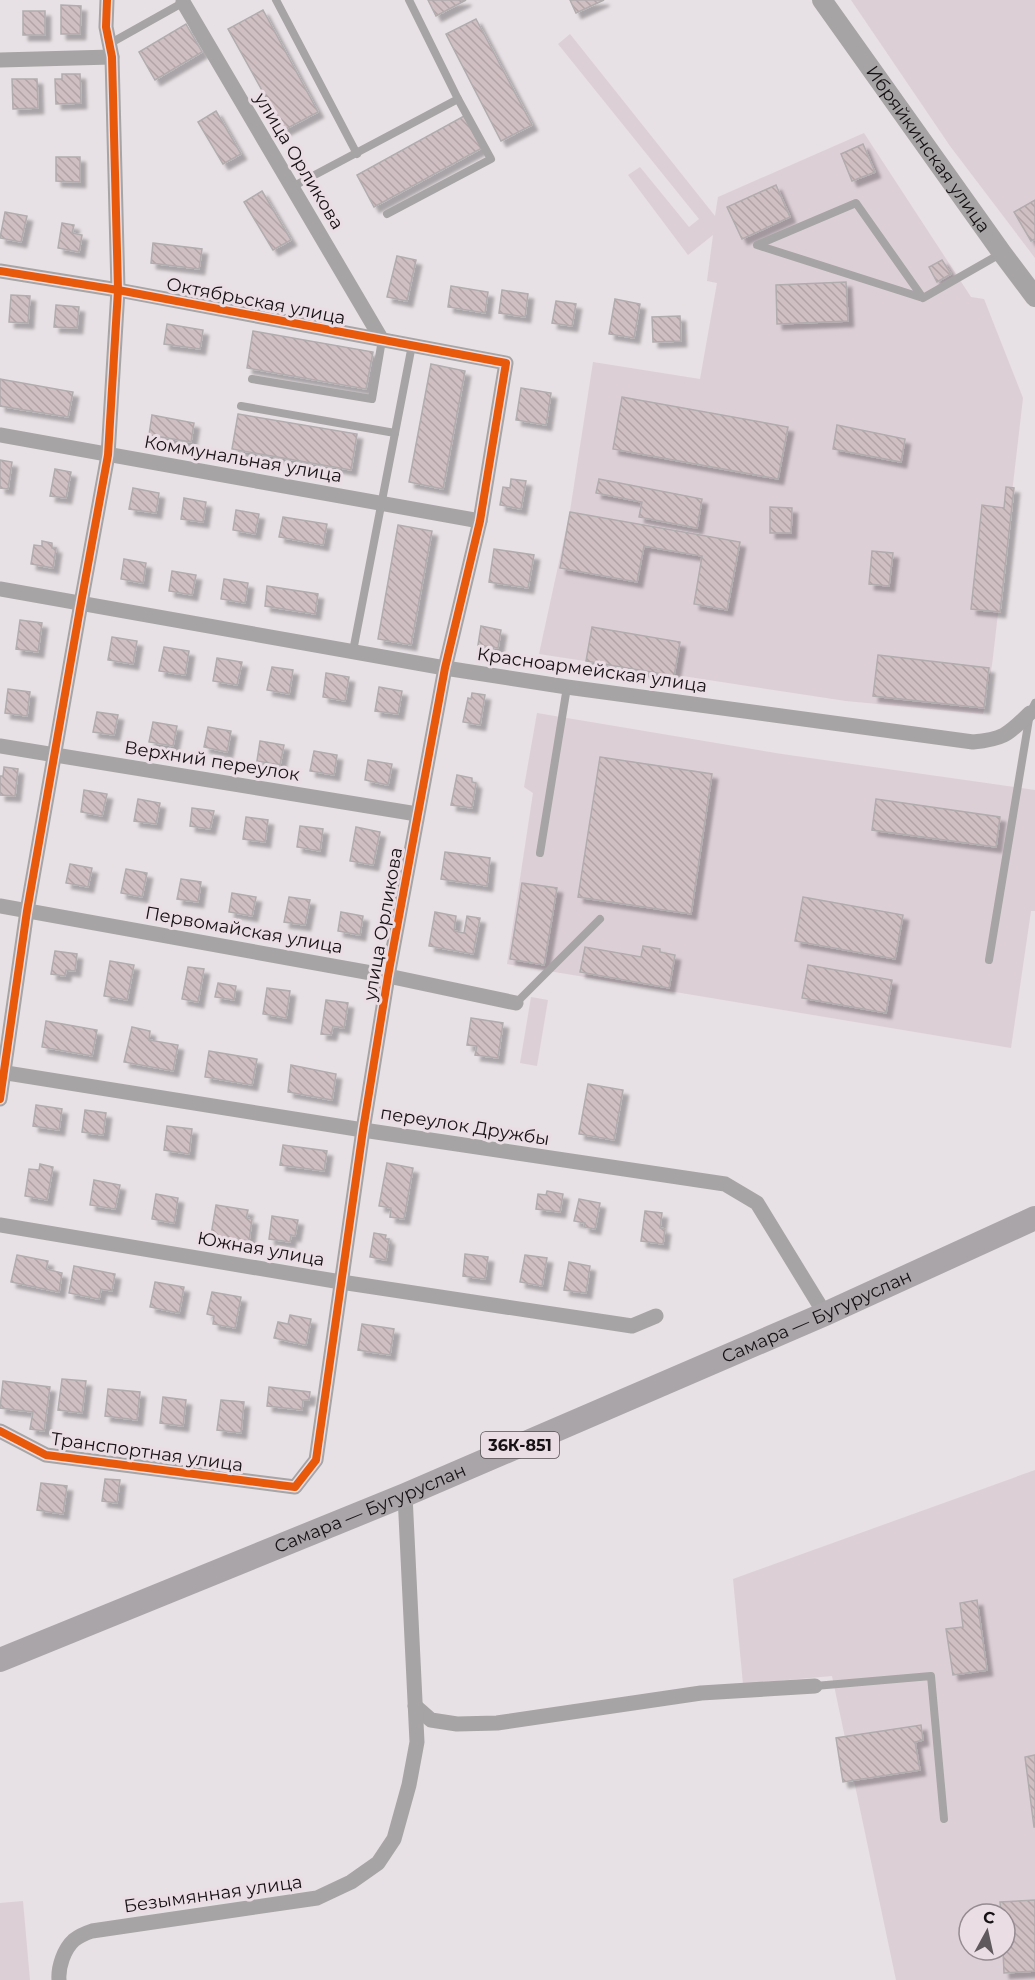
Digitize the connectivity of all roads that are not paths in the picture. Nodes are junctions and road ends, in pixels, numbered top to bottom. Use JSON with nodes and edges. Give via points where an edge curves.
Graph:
{"nodes":[{"id":1,"x":107,"y":0,"type":"edge"},
{"id":2,"x":276,"y":0,"type":"edge"},
{"id":3,"x":409,"y":0,"type":"edge"},
{"id":4,"x":822,"y":0,"type":"edge"},
{"id":5,"x":185,"y":1,"type":"edge"},
{"id":6,"x":110,"y":50,"type":"junction"},
{"id":7,"x":0,"y":60,"type":"edge"},
{"id":8,"x":458,"y":99,"type":"junction"},
{"id":9,"x":357,"y":153,"type":"junction"},
{"id":10,"x":292,"y":187,"type":"junction"},
{"id":11,"x":387,"y":214,"type":"dead end"},
{"id":12,"x":1002,"y":253,"type":"junction"},
{"id":13,"x":0,"y":271,"type":"edge"},
{"id":14,"x":117,"y":290,"type":"junction"},
{"id":15,"x":1035,"y":297,"type":"edge"},
{"id":16,"x":922,"y":298,"type":"junction"},
{"id":17,"x":382,"y":340,"type":"junction"},
{"id":18,"x":412,"y":345,"type":"junction"},
{"id":19,"x":506,"y":363,"type":"joint"},
{"id":20,"x":252,"y":379,"type":"dead end"},
{"id":21,"x":241,"y":406,"type":"dead end"},
{"id":22,"x":395,"y":433,"type":"junction"},
{"id":23,"x":0,"y":435,"type":"edge"},
{"id":24,"x":108,"y":455,"type":"junction"},
{"id":25,"x":382,"y":503,"type":"junction"},
{"id":26,"x":480,"y":521,"type":"junction"},
{"id":27,"x":0,"y":589,"type":"edge"},
{"id":28,"x":81,"y":603,"type":"junction"},
{"id":29,"x":353,"y":651,"type":"junction"},
{"id":30,"x":445,"y":668,"type":"junction"},
{"id":31,"x":567,"y":687,"type":"junction"},
{"id":32,"x":1033,"y":708,"type":"edge"},
{"id":33,"x":0,"y":746,"type":"edge"},
{"id":34,"x":55,"y":755,"type":"junction"},
{"id":35,"x":417,"y":814,"type":"junction"},
{"id":36,"x":540,"y":853,"type":"dead end"},
{"id":37,"x":0,"y":906,"type":"edge"},
{"id":38,"x":27,"y":910,"type":"junction"},
{"id":39,"x":600,"y":919,"type":"dead end"},
{"id":40,"x":989,"y":960,"type":"dead end"},
{"id":41,"x":388,"y":976,"type":"junction"},
{"id":42,"x":516,"y":1003,"type":"joint"},
{"id":43,"x":2,"y":1073,"type":"edge"},
{"id":44,"x":0,"y":1099,"type":"edge"},
{"id":45,"x":363,"y":1130,"type":"junction"},
{"id":46,"x":1035,"y":1218,"type":"edge"},
{"id":47,"x":0,"y":1224,"type":"edge"},
{"id":48,"x":341,"y":1282,"type":"junction"},
{"id":49,"x":825,"y":1314,"type":"junction"},
{"id":50,"x":656,"y":1317,"type":"dead end"},
{"id":51,"x":0,"y":1431,"type":"edge"},
{"id":52,"x":295,"y":1487,"type":"joint"},
{"id":53,"x":405,"y":1495,"type":"junction"},
{"id":54,"x":0,"y":1660,"type":"edge"},
{"id":55,"x":815,"y":1686,"type":"joint"},
{"id":56,"x":415,"y":1706,"type":"junction"},
{"id":57,"x":944,"y":1819,"type":"dead end"},
{"id":58,"x":59,"y":1980,"type":"edge"}],
"edges":[{"from":1,"to":6,"type":"street"},
{"from":2,"to":9,"type":"lane"},
{"from":3,"to":8,"type":"lane"},
{"from":4,"to":12,"type":"street","name":"Ибряйкинская улица"},
{"from":5,"to":6,"type":"lane"},
{"from":5,"to":10,"type":"street","name":"улица Орликова"},
{"from":6,"to":7,"type":"street"},
{"from":6,"to":14,"type":"street"},
{"from":8,"to":9,"type":"lane"},
{"from":8,"to":11,"type":"lane","via":[[491,159]]},
{"from":9,"to":10,"type":"lane"},
{"from":10,"to":17,"type":"street","name":"улица Орликова"},
{"from":12,"to":15,"type":"street","name":"Ибряйкинская улица"},
{"from":12,"to":16,"type":"lane"},
{"from":13,"to":14,"type":"street","name":"Октябрьская улица"},
{"from":14,"to":17,"type":"street","name":"Октябрьская улица"},
{"from":14,"to":24,"type":"street"},
{"from":16,"to":16,"type":"lane","via":[[790,256],[757,245],[856,202]]},
{"from":17,"to":18,"type":"street","name":"Октябрьская улица"},
{"from":17,"to":20,"type":"lane","via":[[372,399]]},
{"from":18,"to":19,"type":"street","name":"Октябрьская улица"},
{"from":18,"to":22,"type":"lane"},
{"from":19,"to":26,"type":"street","name":"улица Орликова"},
{"from":21,"to":22,"type":"lane"},
{"from":22,"to":25,"type":"lane"},
{"from":23,"to":24,"type":"street","name":"Коммунальная улица"},
{"from":24,"to":25,"type":"street","name":"Коммунальная улица"},
{"from":24,"to":28,"type":"street"},
{"from":25,"to":26,"type":"street","name":"Коммунальная улица"},
{"from":25,"to":29,"type":"lane"},
{"from":26,"to":30,"type":"street","name":"улица Орликова"},
{"from":27,"to":28,"type":"street","name":"Красноармейская улица"},
{"from":28,"to":29,"type":"street","name":"Красноармейская улица"},
{"from":28,"to":34,"type":"street"},
{"from":29,"to":30,"type":"street","name":"Красноармейская улица"},
{"from":30,"to":31,"type":"street","name":"Красноармейская улица"},
{"from":30,"to":35,"type":"street","name":"улица Орликова"},
{"from":31,"to":32,"type":"street","name":"Красноармейская улица","via":[[973,742],[996,740],[1009,734]]},
{"from":31,"to":36,"type":"lane"},
{"from":32,"to":40,"type":"lane"},
{"from":33,"to":34,"type":"street","name":"Верхний переулок"},
{"from":34,"to":35,"type":"street","name":"Верхний переулок"},
{"from":34,"to":38,"type":"street"},
{"from":35,"to":41,"type":"street","name":"улица Орликова"},
{"from":37,"to":38,"type":"street","name":"Первомайская улица"},
{"from":38,"to":41,"type":"street","name":"Первомайская улица"},
{"from":38,"to":43,"type":"street"},
{"from":39,"to":42,"type":"lane"},
{"from":41,"to":42,"type":"street","name":"Первомайская улица"},
{"from":41,"to":45,"type":"street","name":"улица Орликова"},
{"from":43,"to":44,"type":"street"},
{"from":43,"to":45,"type":"street","name":"переулок Дружбы"},
{"from":45,"to":48,"type":"street","name":"улица Орликова"},
{"from":45,"to":49,"type":"street","name":"переулок Дружбы","via":[[725,1184],[757,1203]]},
{"from":46,"to":49,"type":"main road","name":"Самара — Бугуруслан","number":"36К-851"},
{"from":47,"to":48,"type":"street","name":"Южная улица"},
{"from":48,"to":50,"type":"street","name":"Южная улица","via":[[633,1326]]},
{"from":48,"to":52,"type":"street","name":"улица Орликова","via":[[316,1460]]},
{"from":49,"to":53,"type":"main road","name":"Самара — Бугуруслан","number":"36К-851"},
{"from":51,"to":52,"type":"street","name":"Транспортная улица","via":[[46,1455]]},
{"from":53,"to":54,"type":"main road","name":"Самара — Бугуруслан","number":"36К-851"},
{"from":53,"to":56,"type":"street","name":"Безымянная улица"},
{"from":55,"to":56,"type":"street","via":[[701,1693],[497,1723],[431,1720]]},
{"from":55,"to":57,"type":"lane","via":[[931,1676]]},
{"from":56,"to":58,"type":"street","name":"Безымянная улица","via":[[417,1742],[409,1785],[394,1839],[378,1863],[351,1882],[317,1898],[92,1930],[74,1940],[64,1954]]}]}
